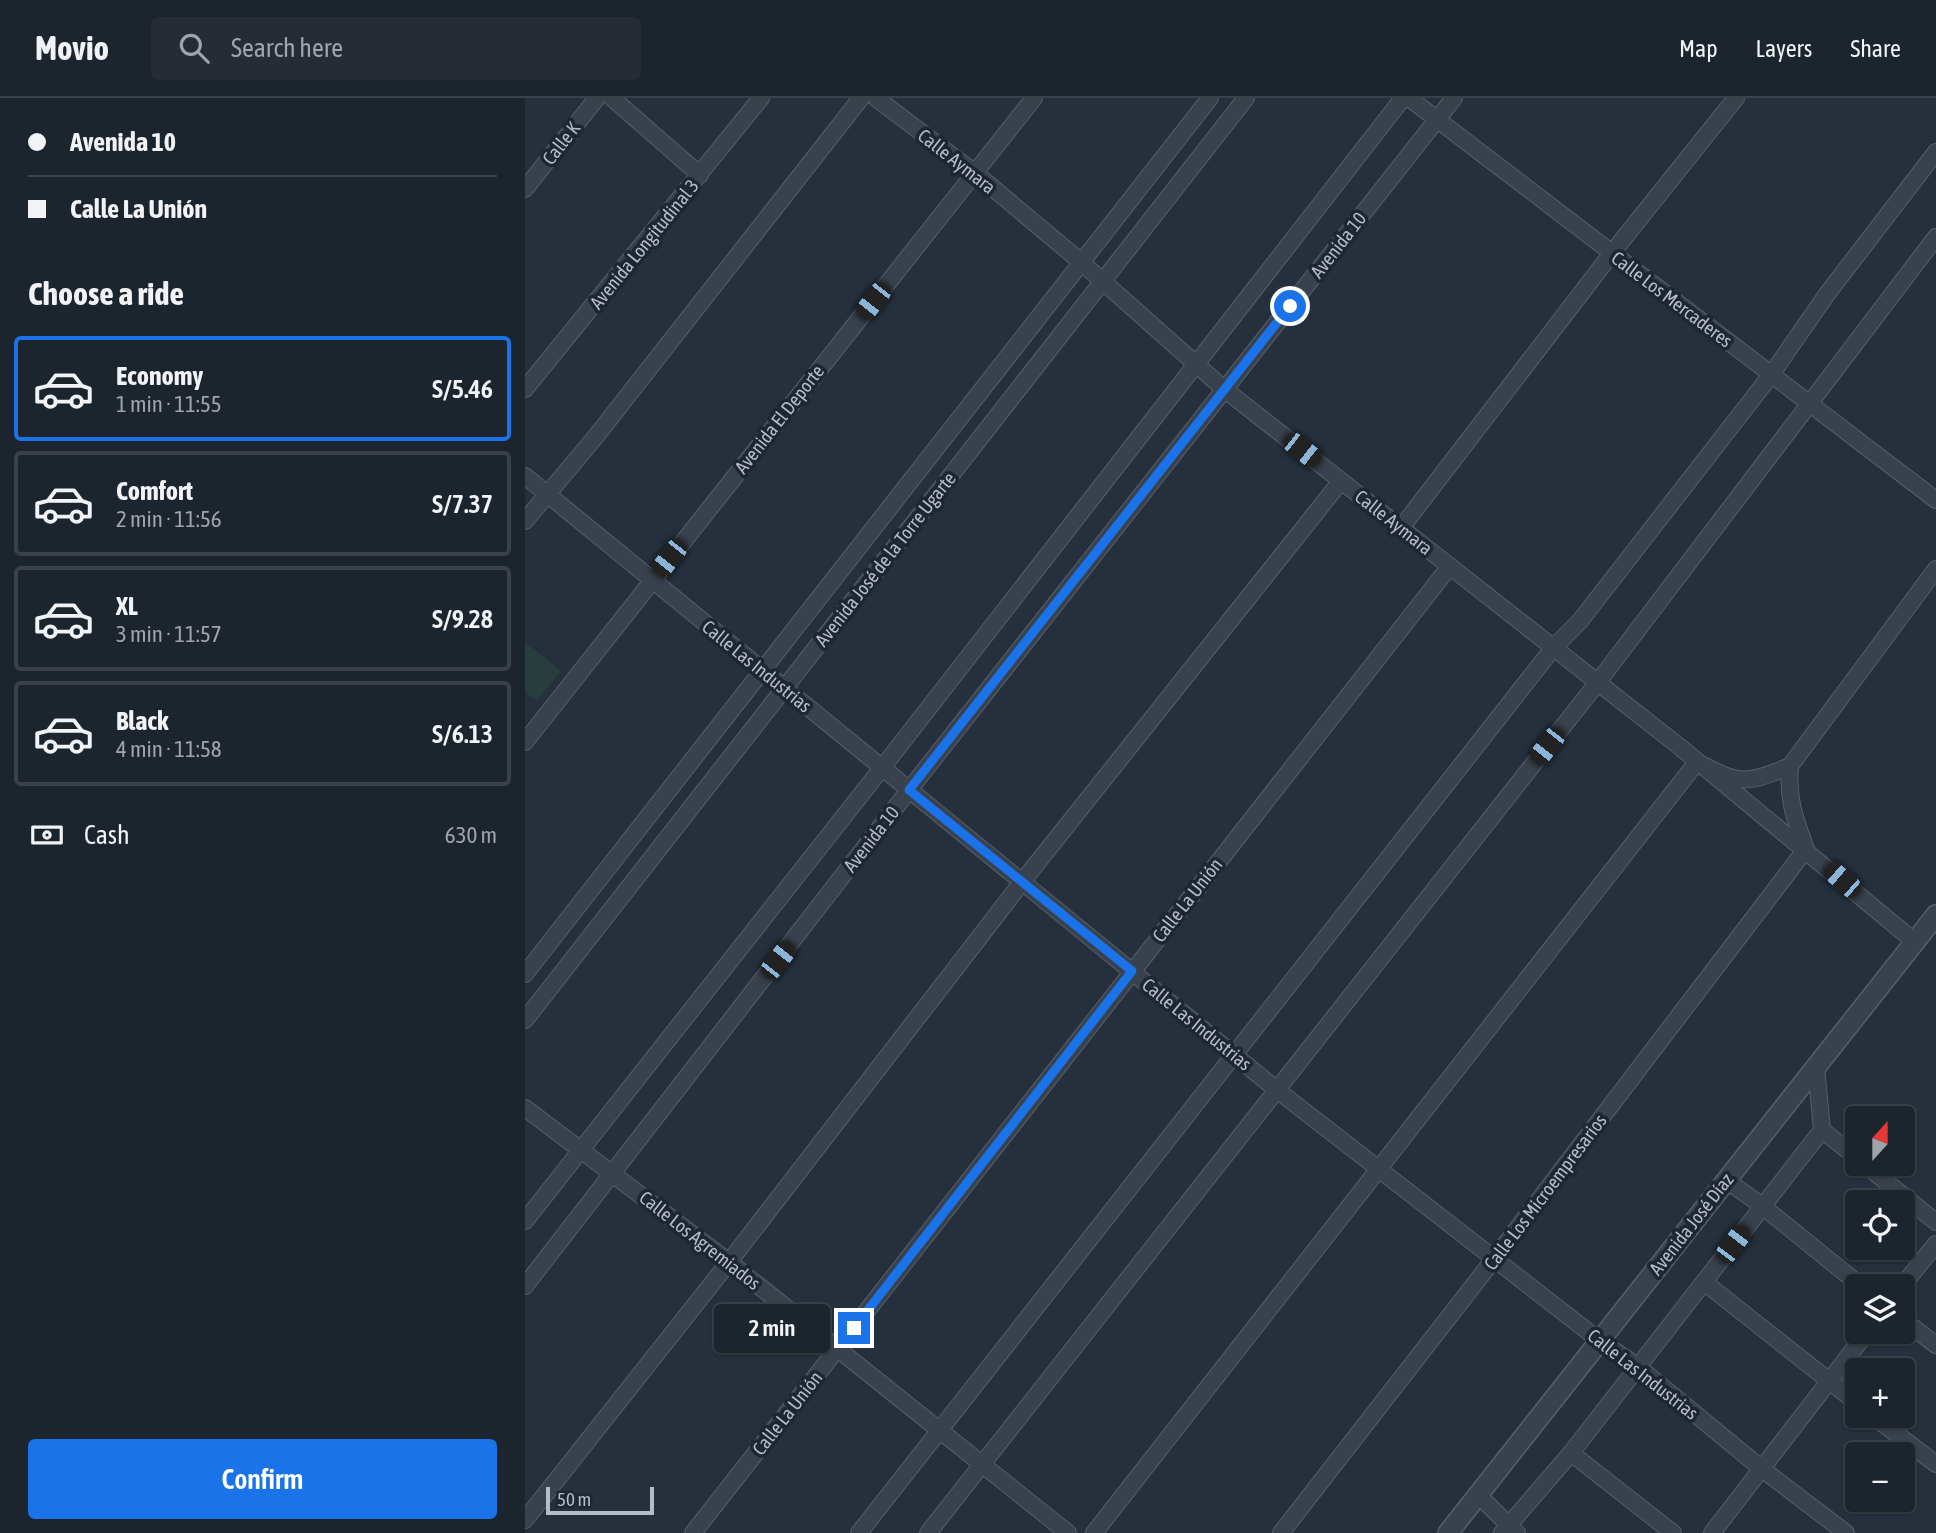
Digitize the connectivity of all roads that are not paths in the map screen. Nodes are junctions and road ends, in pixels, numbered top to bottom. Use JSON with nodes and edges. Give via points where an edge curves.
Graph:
{"nodes":[{"id":1,"x":597,"y":98,"type":"edge"},
{"id":2,"x":612,"y":98,"type":"edge"},
{"id":3,"x":761,"y":98,"type":"edge"},
{"id":4,"x":861,"y":98,"type":"edge"},
{"id":5,"x":876,"y":98,"type":"edge"},
{"id":6,"x":1034,"y":98,"type":"edge"},
{"id":7,"x":1210,"y":98,"type":"edge"},
{"id":8,"x":1246,"y":98,"type":"edge"},
{"id":9,"x":1403,"y":98,"type":"edge"},
{"id":10,"x":1409,"y":98,"type":"edge"},
{"id":11,"x":1454,"y":98,"type":"edge"},
{"id":12,"x":1736,"y":98,"type":"edge"},
{"id":13,"x":1437,"y":120,"type":"junction"},
{"id":14,"x":1936,"y":152,"type":"edge"},
{"id":15,"x":975,"y":173,"type":"junction"},
{"id":16,"x":700,"y":175,"type":"junction"},
{"id":17,"x":525,"y":189,"type":"edge"},
{"id":18,"x":1936,"y":237,"type":"edge"},
{"id":19,"x":1612,"y":253,"type":"junction"},
{"id":20,"x":1081,"y":262,"type":"junction"},
{"id":21,"x":1103,"y":281,"type":"junction"},
{"id":22,"x":1195,"y":363,"type":"junction"},
{"id":23,"x":1771,"y":375,"type":"junction"},
{"id":24,"x":525,"y":389,"type":"edge"},
{"id":25,"x":1224,"y":389,"type":"junction"},
{"id":26,"x":1809,"y":404,"type":"junction"},
{"id":27,"x":525,"y":476,"type":"edge"},
{"id":28,"x":1341,"y":481,"type":"junction"},
{"id":29,"x":547,"y":494,"type":"junction"},
{"id":30,"x":1936,"y":500,"type":"edge"},
{"id":31,"x":525,"y":521,"type":"edge"},
{"id":32,"x":1401,"y":528,"type":"junction"},
{"id":33,"x":1450,"y":566,"type":"junction"},
{"id":34,"x":1936,"y":569,"type":"edge"},
{"id":35,"x":652,"y":580,"type":"junction"},
{"id":36,"x":1554,"y":647,"type":"junction"},
{"id":37,"x":762,"y":670,"type":"junction"},
{"id":38,"x":1598,"y":682,"type":"junction"},
{"id":39,"x":784,"y":688,"type":"junction"},
{"id":40,"x":525,"y":742,"type":"edge"},
{"id":41,"x":1697,"y":762,"type":"junction"},
{"id":42,"x":1790,"y":766,"type":"junction"},
{"id":43,"x":882,"y":768,"type":"junction"},
{"id":44,"x":909,"y":790,"type":"junction"},
{"id":45,"x":1806,"y":849,"type":"junction"},
{"id":46,"x":1022,"y":882,"type":"junction"},
{"id":47,"x":1936,"y":915,"type":"edge"},
{"id":48,"x":1915,"y":942,"type":"junction"},
{"id":49,"x":1132,"y":971,"type":"junction"},
{"id":50,"x":525,"y":974,"type":"edge"},
{"id":51,"x":525,"y":1020,"type":"edge"},
{"id":52,"x":1235,"y":1055,"type":"junction"},
{"id":53,"x":1816,"y":1067,"type":"junction"},
{"id":54,"x":1277,"y":1090,"type":"junction"},
{"id":55,"x":525,"y":1108,"type":"edge"},
{"id":56,"x":1822,"y":1130,"type":"junction"},
{"id":57,"x":1845,"y":1148,"type":"edge"},
{"id":58,"x":581,"y":1149,"type":"junction"},
{"id":59,"x":1378,"y":1170,"type":"junction"},
{"id":60,"x":613,"y":1172,"type":"junction"},
{"id":61,"x":1879,"y":1176,"type":"edge"},
{"id":62,"x":1726,"y":1180,"type":"junction"},
{"id":63,"x":1761,"y":1205,"type":"junction"},
{"id":64,"x":525,"y":1221,"type":"edge"},
{"id":65,"x":1936,"y":1222,"type":"edge"},
{"id":66,"x":1936,"y":1244,"type":"edge"},
{"id":67,"x":1494,"y":1259,"type":"junction"},
{"id":68,"x":729,"y":1262,"type":"junction"},
{"id":69,"x":1846,"y":1274,"type":"edge"},
{"id":70,"x":1912,"y":1274,"type":"edge"},
{"id":71,"x":1704,"y":1282,"type":"junction"},
{"id":72,"x":525,"y":1286,"type":"edge"},
{"id":73,"x":1915,"y":1329,"type":"edge"},
{"id":74,"x":1599,"y":1340,"type":"junction"},
{"id":75,"x":1858,"y":1344,"type":"edge"},
{"id":76,"x":1936,"y":1345,"type":"edge"},
{"id":77,"x":838,"y":1349,"type":"junction"},
{"id":78,"x":1637,"y":1366,"type":"junction"},
{"id":79,"x":1830,"y":1382,"type":"junction"},
{"id":80,"x":1845,"y":1394,"type":"edge"},
{"id":81,"x":1888,"y":1428,"type":"edge"},
{"id":82,"x":941,"y":1431,"type":"junction"},
{"id":83,"x":1571,"y":1453,"type":"junction"},
{"id":84,"x":983,"y":1464,"type":"junction"},
{"id":85,"x":1936,"y":1465,"type":"edge"},
{"id":86,"x":1762,"y":1469,"type":"junction"},
{"id":87,"x":1477,"y":1494,"type":"junction"},
{"id":88,"x":525,"y":1520,"type":"edge"},
{"id":89,"x":1509,"y":1531,"type":"edge"},
{"id":90,"x":693,"y":1533,"type":"edge"},
{"id":91,"x":859,"y":1533,"type":"edge"},
{"id":92,"x":928,"y":1533,"type":"edge"},
{"id":93,"x":1068,"y":1533,"type":"edge"},
{"id":94,"x":1094,"y":1533,"type":"edge"},
{"id":95,"x":1281,"y":1533,"type":"edge"},
{"id":96,"x":1448,"y":1533,"type":"edge"},
{"id":97,"x":1673,"y":1533,"type":"edge"},
{"id":98,"x":1712,"y":1533,"type":"edge"},
{"id":99,"x":1846,"y":1533,"type":"edge"}],
"edges":[{"from":1,"to":17,"type":"street","name":"Calle K"},
{"from":2,"to":16,"type":"street"},
{"from":3,"to":16,"type":"street","name":"Avenida Longitudinal 3"},
{"from":4,"to":29,"type":"street"},
{"from":5,"to":15,"type":"street","name":"Calle Aymara"},
{"from":6,"to":15,"type":"street","name":"Avenida El Deporte"},
{"from":7,"to":20,"type":"street","name":"Avenida José de la Torre Ugarte"},
{"from":8,"to":21,"type":"street","name":"Avenida José de la Torre Ugarte"},
{"from":9,"to":22,"type":"street","name":"Avenida 10"},
{"from":10,"to":13,"type":"street","name":"Calle Los Mercaderes"},
{"from":11,"to":13,"type":"street","name":"Avenida 10"},
{"from":12,"to":19,"type":"street"},
{"from":13,"to":19,"type":"street","name":"Calle Los Mercaderes"},
{"from":13,"to":25,"type":"street","name":"Avenida 10"},
{"from":14,"to":23,"type":"street"},
{"from":15,"to":20,"type":"street","name":"Calle Aymara"},
{"from":15,"to":35,"type":"street","name":"Avenida El Deporte"},
{"from":16,"to":24,"type":"street","name":"Avenida Longitudinal 3"},
{"from":18,"to":26,"type":"street"},
{"from":19,"to":23,"type":"street","name":"Calle Los Mercaderes"},
{"from":19,"to":32,"type":"street"},
{"from":20,"to":21,"type":"street","name":"Calle Aymara"},
{"from":20,"to":37,"type":"street","name":"Avenida José de la Torre Ugarte"},
{"from":21,"to":22,"type":"street","name":"Calle Aymara"},
{"from":21,"to":39,"type":"street","name":"Avenida José de la Torre Ugarte"},
{"from":22,"to":25,"type":"street","name":"Calle Aymara"},
{"from":22,"to":43,"type":"street","name":"Avenida 10"},
{"from":23,"to":26,"type":"street","name":"Calle Los Mercaderes"},
{"from":23,"to":36,"type":"street","via":[[1580,621]]},
{"from":25,"to":28,"type":"street","name":"Calle Aymara"},
{"from":25,"to":44,"type":"street","name":"Avenida 10"},
{"from":26,"to":30,"type":"street","name":"Calle Los Mercaderes"},
{"from":26,"to":38,"type":"street"},
{"from":27,"to":29,"type":"street","name":"Calle Las Industrias"},
{"from":28,"to":32,"type":"street","name":"Calle Aymara"},
{"from":28,"to":46,"type":"street"},
{"from":29,"to":31,"type":"street"},
{"from":29,"to":35,"type":"street","name":"Calle Las Industrias"},
{"from":32,"to":33,"type":"street","name":"Calle Aymara"},
{"from":33,"to":36,"type":"street","name":"Calle Aymara"},
{"from":33,"to":49,"type":"street","name":"Calle La Unión"},
{"from":34,"to":42,"type":"street"},
{"from":35,"to":37,"type":"street","name":"Calle Las Industrias"},
{"from":35,"to":40,"type":"street","name":"Avenida El Deporte"},
{"from":36,"to":38,"type":"street","name":"Calle Aymara"},
{"from":36,"to":52,"type":"street"},
{"from":37,"to":39,"type":"street","name":"Calle Las Industrias"},
{"from":37,"to":50,"type":"street","name":"Avenida José de la Torre Ugarte"},
{"from":38,"to":41,"type":"street","name":"Calle Aymara"},
{"from":38,"to":54,"type":"street"},
{"from":39,"to":43,"type":"street","name":"Calle Las Industrias"},
{"from":39,"to":51,"type":"street","name":"Avenida José de la Torre Ugarte"},
{"from":41,"to":42,"type":"street","via":[[1729,779],[1750,780]]},
{"from":41,"to":45,"type":"street","name":"Calle Aymara"},
{"from":41,"to":59,"type":"street"},
{"from":42,"to":45,"type":"street","via":[[1791,808]]},
{"from":43,"to":44,"type":"street","name":"Calle Las Industrias"},
{"from":43,"to":58,"type":"street","name":"Avenida 10"},
{"from":44,"to":46,"type":"street","name":"Calle Las Industrias"},
{"from":44,"to":60,"type":"street","name":"Avenida 10"},
{"from":45,"to":48,"type":"street","name":"Calle Aymara"},
{"from":45,"to":67,"type":"street","name":"Calle Los Microempresarios"},
{"from":46,"to":49,"type":"street","name":"Calle Las Industrias"},
{"from":46,"to":68,"type":"street"},
{"from":47,"to":48,"type":"street","name":"Avenida José Díaz"},
{"from":48,"to":53,"type":"street","name":"Avenida José Díaz"},
{"from":49,"to":52,"type":"street","name":"Calle Las Industrias"},
{"from":49,"to":77,"type":"street","name":"Calle La Unión"},
{"from":52,"to":54,"type":"street","name":"Calle Las Industrias"},
{"from":52,"to":82,"type":"street"},
{"from":53,"to":56,"type":"street"},
{"from":53,"to":62,"type":"street","name":"Avenida José Díaz"},
{"from":54,"to":59,"type":"street","name":"Calle Las Industrias"},
{"from":54,"to":84,"type":"street"},
{"from":55,"to":58,"type":"street","name":"Calle Los Agremiados"},
{"from":56,"to":57,"type":"street"},
{"from":56,"to":63,"type":"street"},
{"from":58,"to":60,"type":"street","name":"Calle Los Agremiados"},
{"from":58,"to":64,"type":"street","name":"Avenida 10"},
{"from":59,"to":67,"type":"street","name":"Calle Las Industrias"},
{"from":59,"to":94,"type":"street"},
{"from":60,"to":68,"type":"street","name":"Calle Los Agremiados"},
{"from":60,"to":72,"type":"street","name":"Avenida 10"},
{"from":61,"to":65,"type":"street"},
{"from":62,"to":63,"type":"street"},
{"from":62,"to":74,"type":"street","name":"Avenida José Díaz"},
{"from":63,"to":69,"type":"street"},
{"from":63,"to":71,"type":"street"},
{"from":66,"to":70,"type":"street"},
{"from":67,"to":74,"type":"street","name":"Calle Las Industrias"},
{"from":67,"to":95,"type":"street","name":"Calle Los Microempresarios"},
{"from":68,"to":77,"type":"street","name":"Calle Los Agremiados"},
{"from":68,"to":88,"type":"street"},
{"from":71,"to":78,"type":"street"},
{"from":71,"to":79,"type":"street"},
{"from":73,"to":76,"type":"street"},
{"from":74,"to":78,"type":"street","name":"Calle Las Industrias"},
{"from":74,"to":87,"type":"street","name":"Avenida José Díaz"},
{"from":75,"to":79,"type":"street"},
{"from":77,"to":82,"type":"street","name":"Calle Los Agremiados"},
{"from":77,"to":90,"type":"street","name":"Calle La Unión"},
{"from":78,"to":83,"type":"street"},
{"from":78,"to":86,"type":"street","name":"Calle Las Industrias"},
{"from":79,"to":80,"type":"street"},
{"from":79,"to":86,"type":"street"},
{"from":81,"to":85,"type":"street"},
{"from":82,"to":84,"type":"street","name":"Calle Los Agremiados"},
{"from":82,"to":91,"type":"street"},
{"from":83,"to":89,"type":"street"},
{"from":83,"to":97,"type":"street"},
{"from":84,"to":92,"type":"street"},
{"from":84,"to":93,"type":"street","name":"Calle Los Agremiados"},
{"from":86,"to":98,"type":"street"},
{"from":86,"to":99,"type":"street","name":"Calle Las Industrias"},
{"from":87,"to":89,"type":"street"},
{"from":87,"to":96,"type":"street","name":"Avenida José Díaz"}]}
